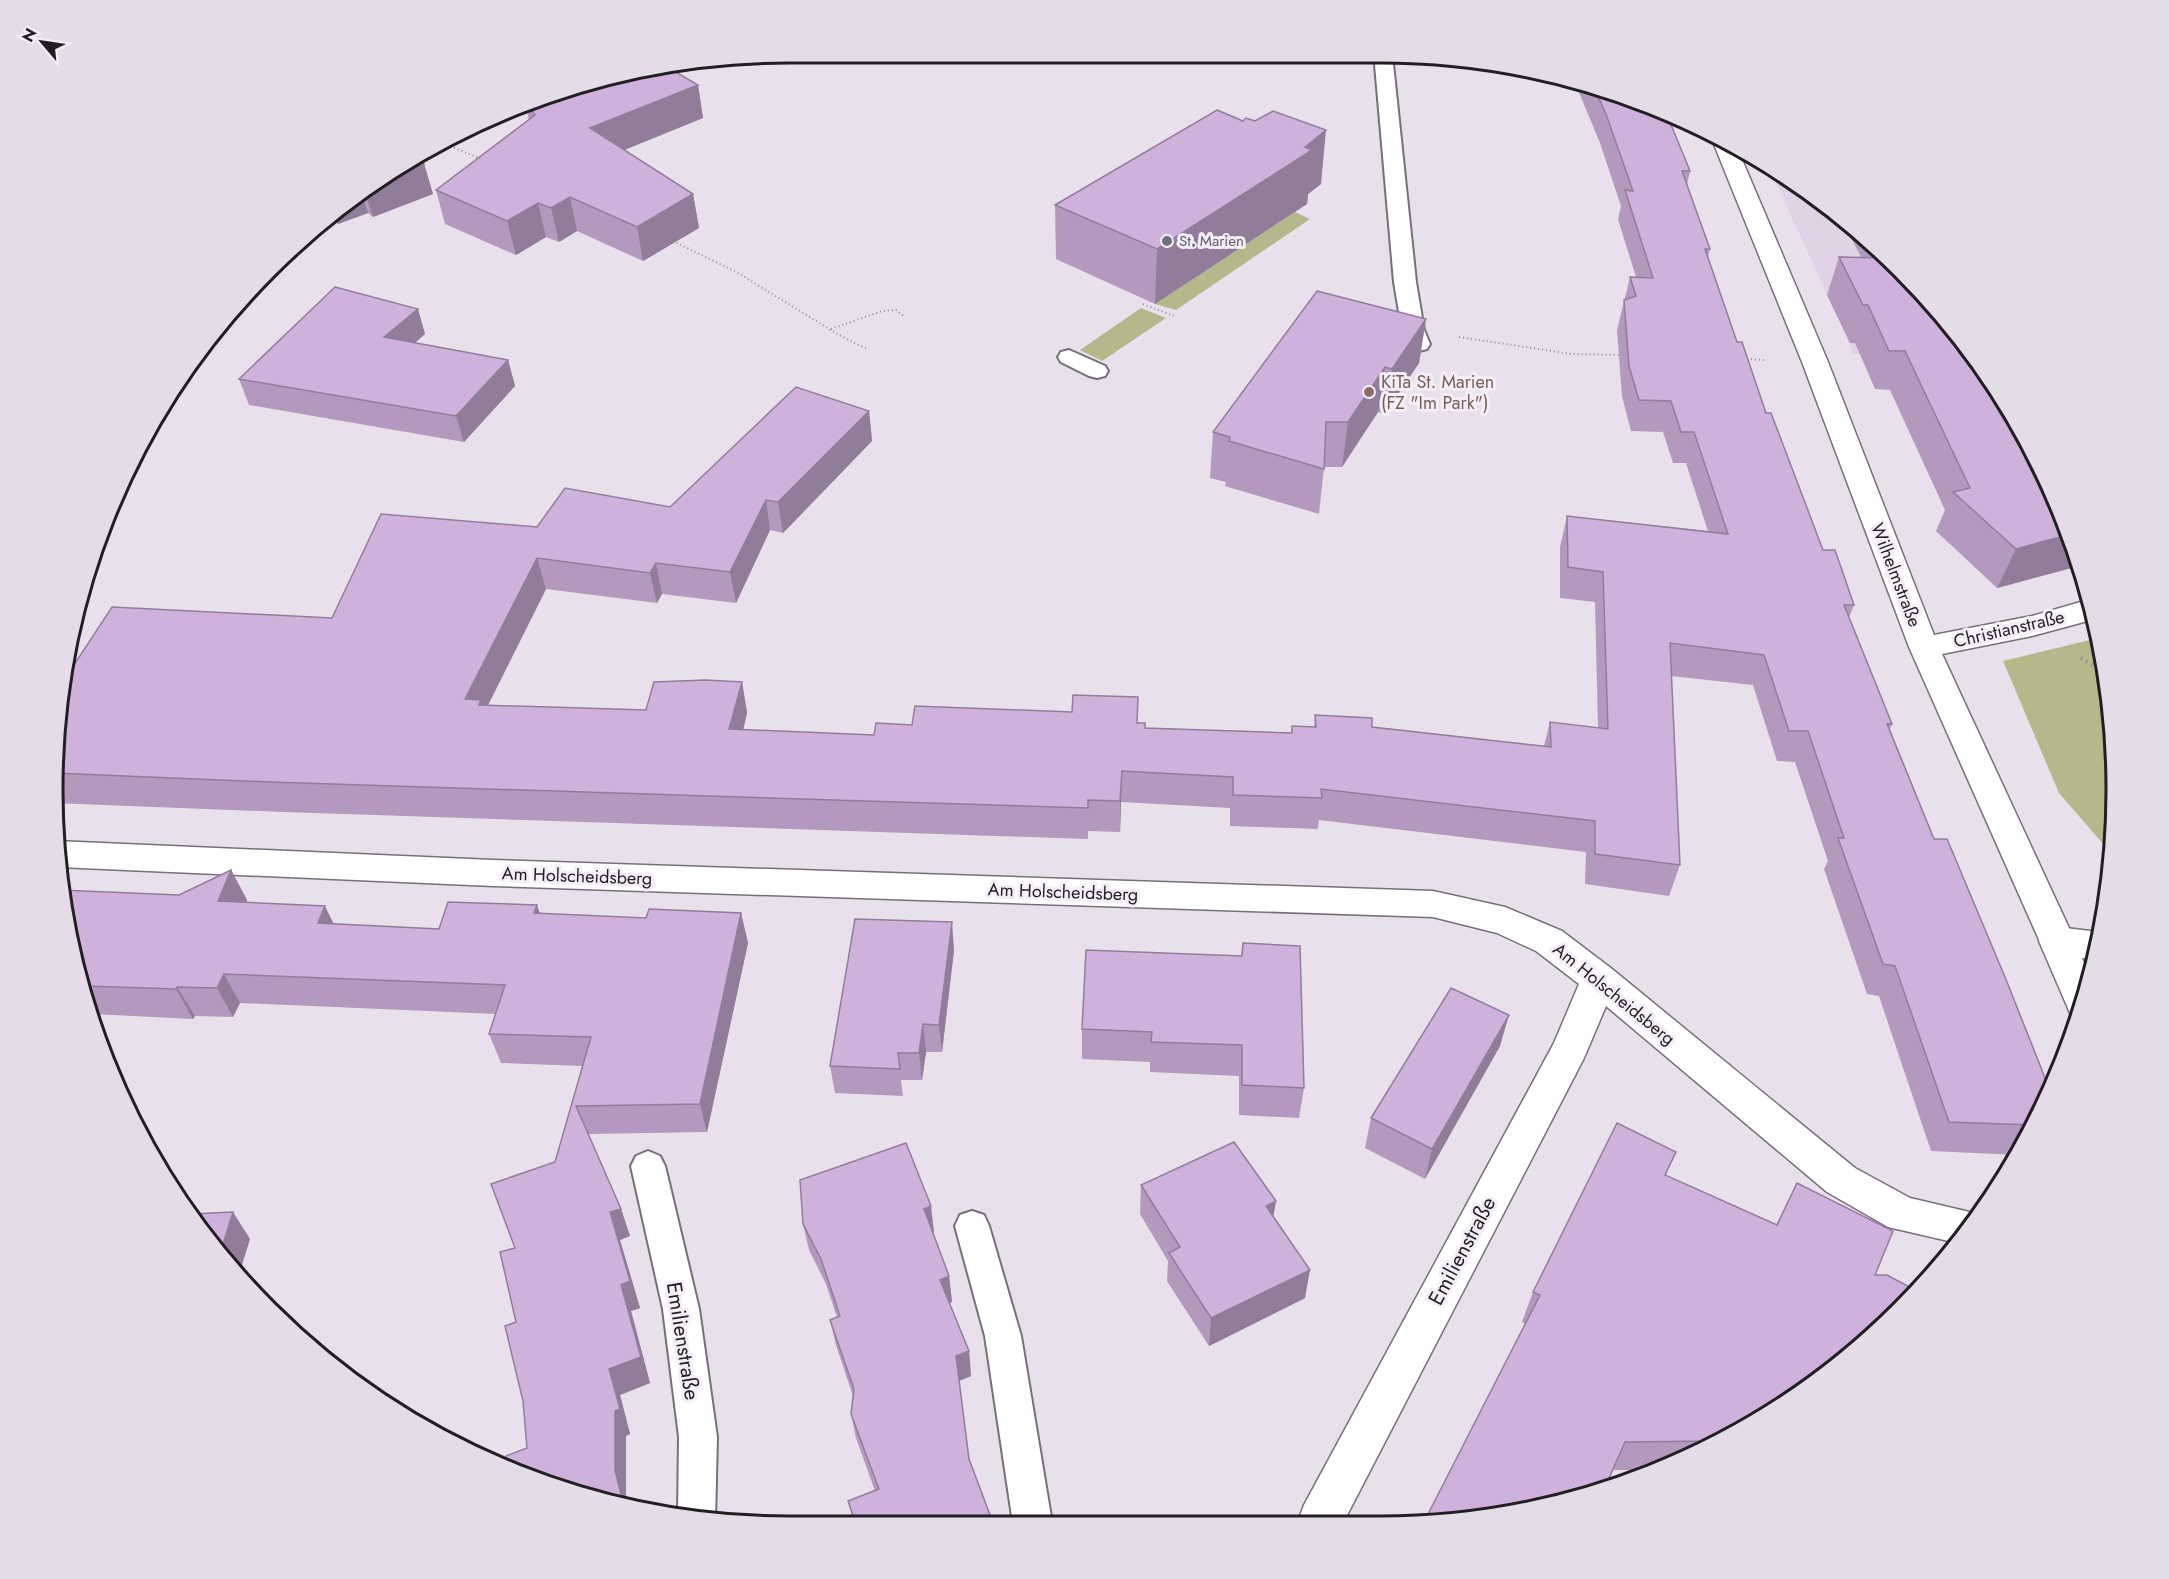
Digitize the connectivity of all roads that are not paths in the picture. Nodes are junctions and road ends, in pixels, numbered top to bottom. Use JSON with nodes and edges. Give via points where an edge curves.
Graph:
{"nodes":[{"id":1,"x":1384,"y":63,"type":"edge"},
{"id":2,"x":1728,"y":152,"type":"edge"},
{"id":3,"x":1416,"y":337,"type":"edge"},
{"id":4,"x":1069,"y":357,"type":"dead end"},
{"id":5,"x":1096,"y":371,"type":"dead end"},
{"id":6,"x":2083,"y":612,"type":"edge"},
{"id":7,"x":1924,"y":647,"type":"junction"},
{"id":8,"x":66,"y":854,"type":"edge"},
{"id":9,"x":2057,"y":941,"type":"junction"},
{"id":10,"x":2089,"y":944,"type":"edge"},
{"id":11,"x":1599,"y":979,"type":"junction"},
{"id":12,"x":2077,"y":990,"type":"edge"},
{"id":13,"x":648,"y":1166,"type":"dead end"},
{"id":14,"x":972,"y":1226,"type":"dead end"},
{"id":15,"x":1960,"y":1226,"type":"edge"},
{"id":16,"x":697,"y":1510,"type":"edge"},
{"id":17,"x":1032,"y":1516,"type":"edge"},
{"id":18,"x":1323,"y":1516,"type":"edge"}],
"edges":[{"from":1,"to":3,"type":"lane","via":[[1405,282]]},
{"from":2,"to":7,"type":"street","name":"Wilhelmstraße","via":[[1815,362]]},
{"from":4,"to":5,"type":"lane"},
{"from":6,"to":7,"type":"street","name":"Christianstraße"},
{"from":7,"to":9,"type":"street","name":"Wilhelmstraße"},
{"from":8,"to":11,"type":"street","name":"Am Holscheidsberg","via":[[517,874],[1433,904],[1505,921],[1549,941]]},
{"from":9,"to":10,"type":"street"},
{"from":9,"to":12,"type":"street","name":"Wilhelmstraße"},
{"from":11,"to":15,"type":"street","name":"Am Holscheidsberg","via":[[1841,1180],[1902,1214]]},
{"from":11,"to":18,"type":"street","name":"Emilienstraße","via":[[1570,1047]]},
{"from":13,"to":16,"type":"lane","name":"Emilienstraße","via":[[681,1310],[698,1437]]},
{"from":14,"to":17,"type":"lane","via":[[1004,1336]]}]}
